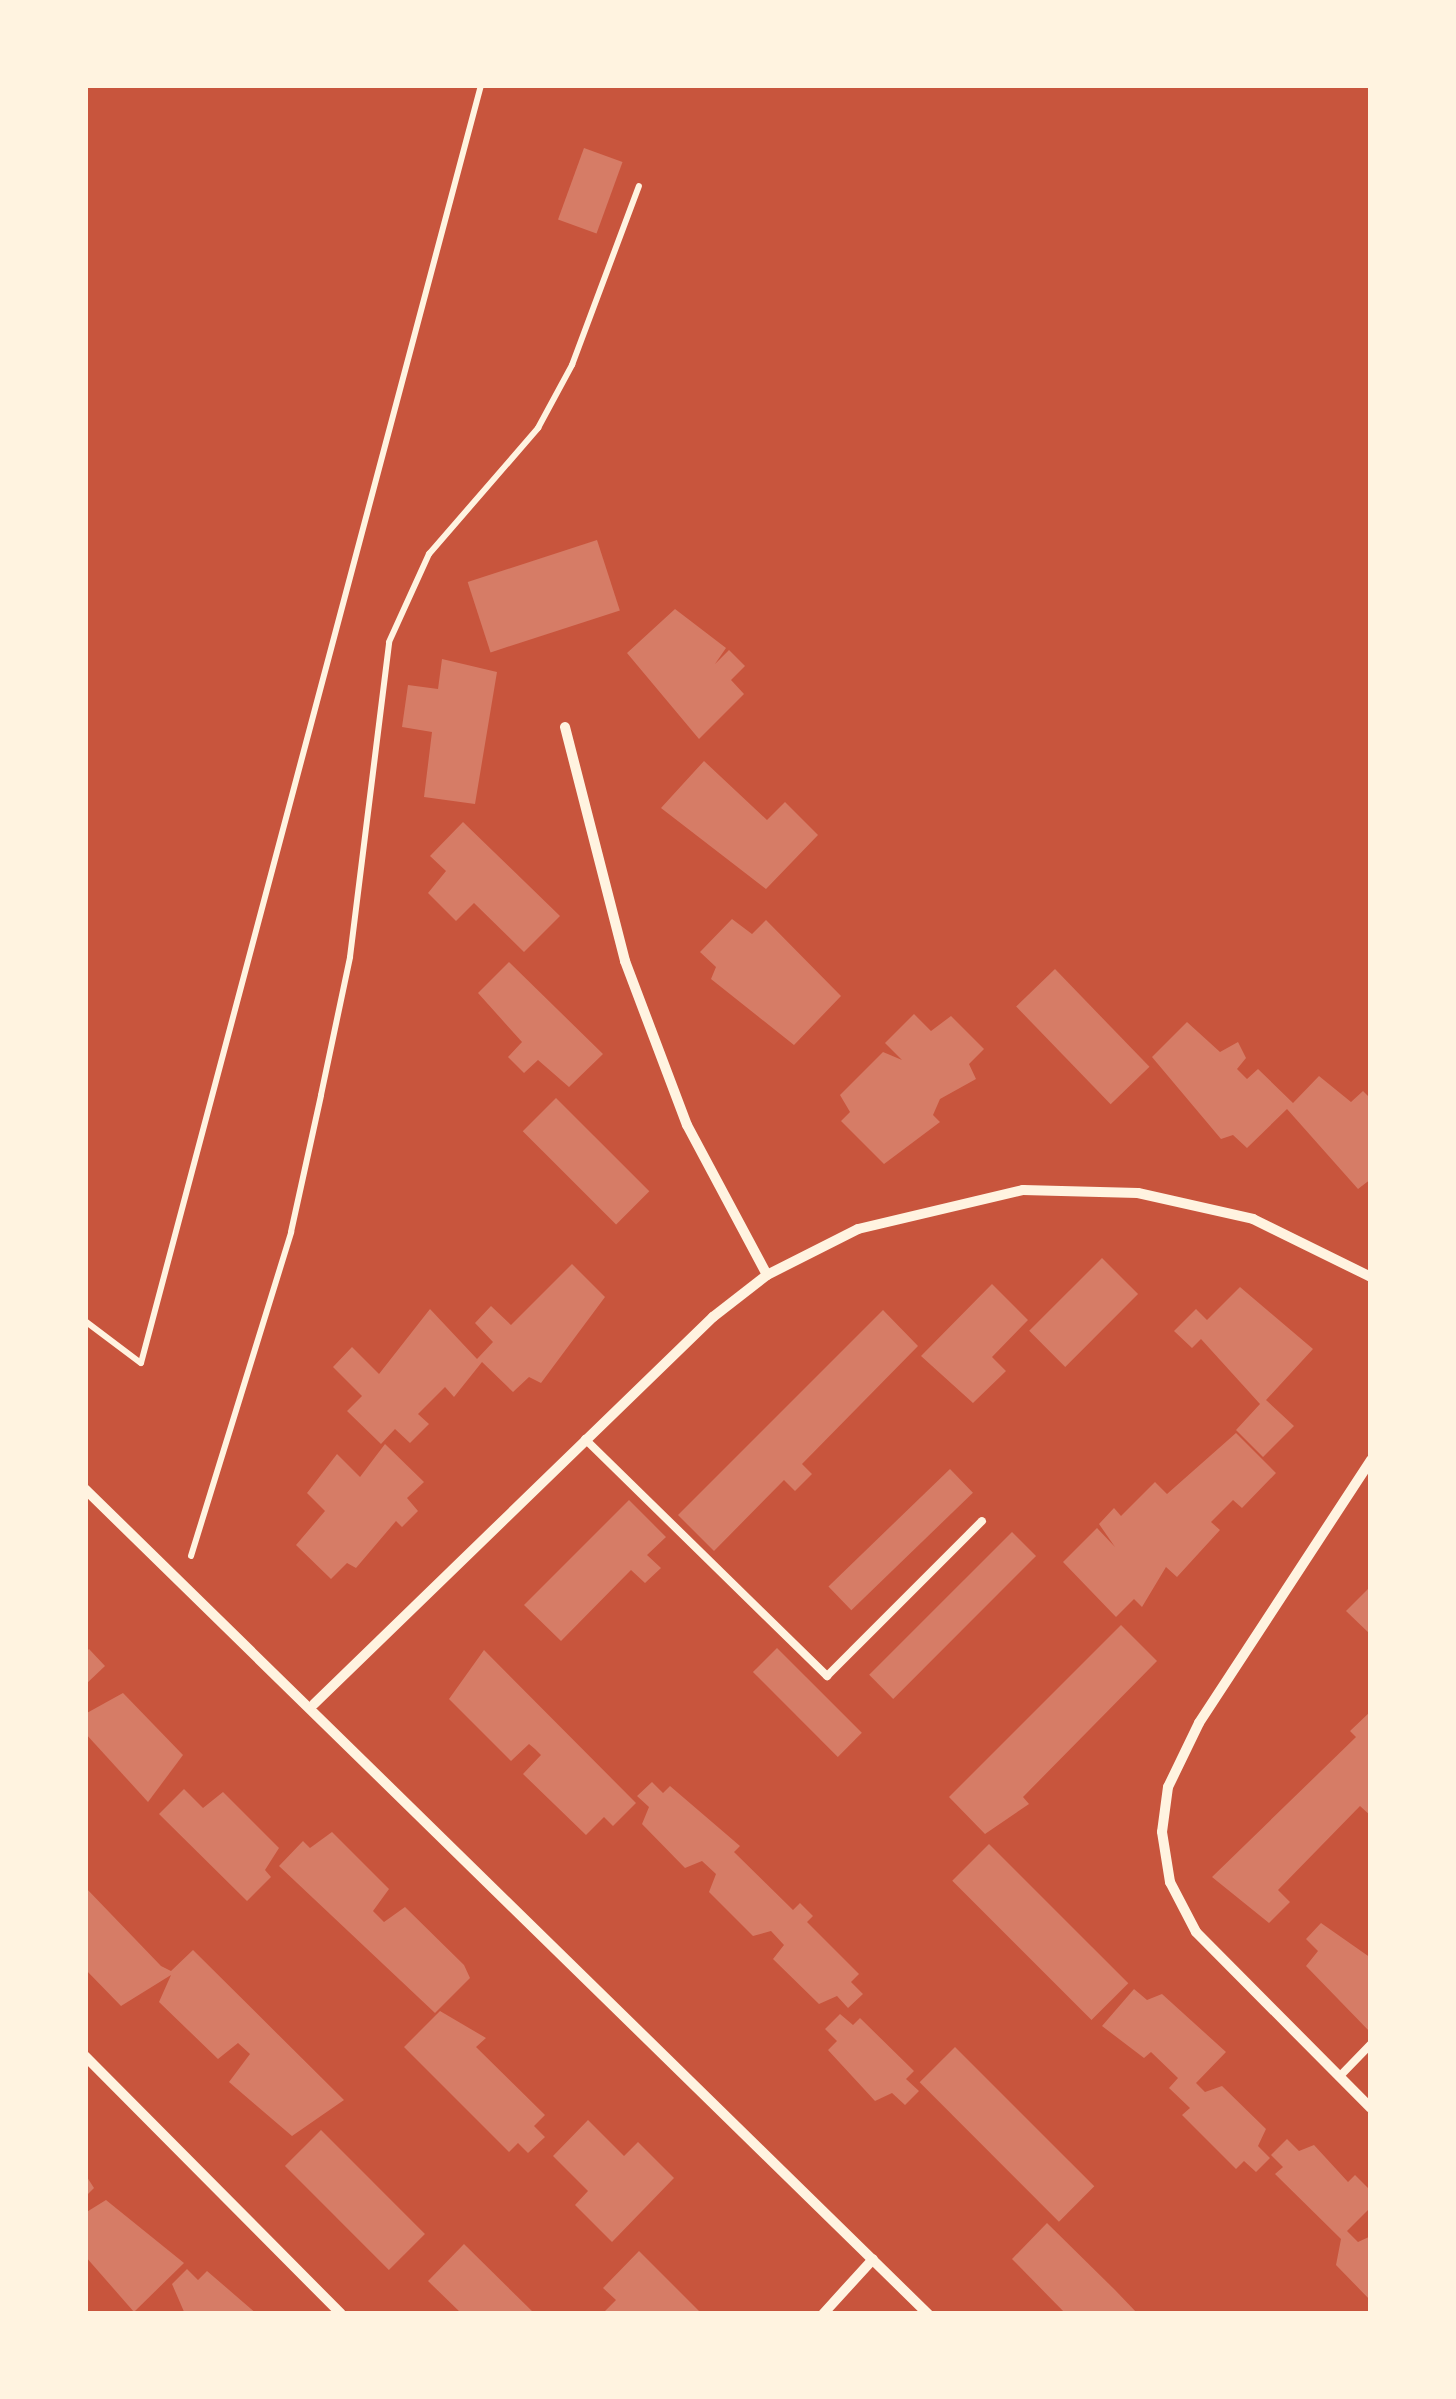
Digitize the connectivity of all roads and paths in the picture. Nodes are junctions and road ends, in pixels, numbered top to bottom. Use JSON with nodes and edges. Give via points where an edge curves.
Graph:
{"nodes":[{"id":1,"x":481,"y":85,"type":"edge"},
{"id":2,"x":638,"y":186,"type":"dead end"},
{"id":3,"x":565,"y":728,"type":"dead end"},
{"id":4,"x":767,"y":1275,"type":"junction"},
{"id":5,"x":1371,"y":1277,"type":"edge"},
{"id":6,"x":85,"y":1322,"type":"edge"},
{"id":7,"x":585,"y":1440,"type":"junction"},
{"id":8,"x":1371,"y":1460,"type":"edge"},
{"id":9,"x":85,"y":1489,"type":"edge"},
{"id":10,"x":982,"y":1521,"type":"dead end"},
{"id":11,"x":183,"y":1581,"type":"junction"},
{"id":12,"x":314,"y":1704,"type":"junction"},
{"id":13,"x":1371,"y":2044,"type":"edge"},
{"id":14,"x":85,"y":2056,"type":"edge"},
{"id":15,"x":1340,"y":2077,"type":"junction"},
{"id":16,"x":1371,"y":2108,"type":"edge"},
{"id":17,"x":873,"y":2259,"type":"junction"},
{"id":18,"x":342,"y":2314,"type":"edge"},
{"id":19,"x":823,"y":2314,"type":"edge"},
{"id":20,"x":928,"y":2314,"type":"edge"}],
"edges":[{"from":1,"to":6,"type":"path","via":[[141,1363]]},
{"from":2,"to":11,"type":"path","via":[[572,365],[538,428],[429,554],[389,642],[350,957],[318,1112],[291,1232]]},
{"from":3,"to":4,"type":"street","via":[[626,961],[687,1126]]},
{"from":4,"to":5,"type":"street","via":[[912,1211],[1080,1188],[1253,1220]]},
{"from":4,"to":7,"type":"street"},
{"from":7,"to":10,"type":"lane","via":[[827,1676]]},
{"from":7,"to":12,"type":"street"},
{"from":8,"to":15,"type":"street","via":[[1199,1723],[1168,1788],[1162,1832],[1170,1882],[1196,1932]]},
{"from":9,"to":11,"type":"street"},
{"from":11,"to":12,"type":"street"},
{"from":12,"to":17,"type":"street"},
{"from":13,"to":15,"type":"lane"},
{"from":14,"to":18,"type":"street"},
{"from":15,"to":16,"type":"street"},
{"from":17,"to":19,"type":"street"},
{"from":17,"to":20,"type":"street"}]}
